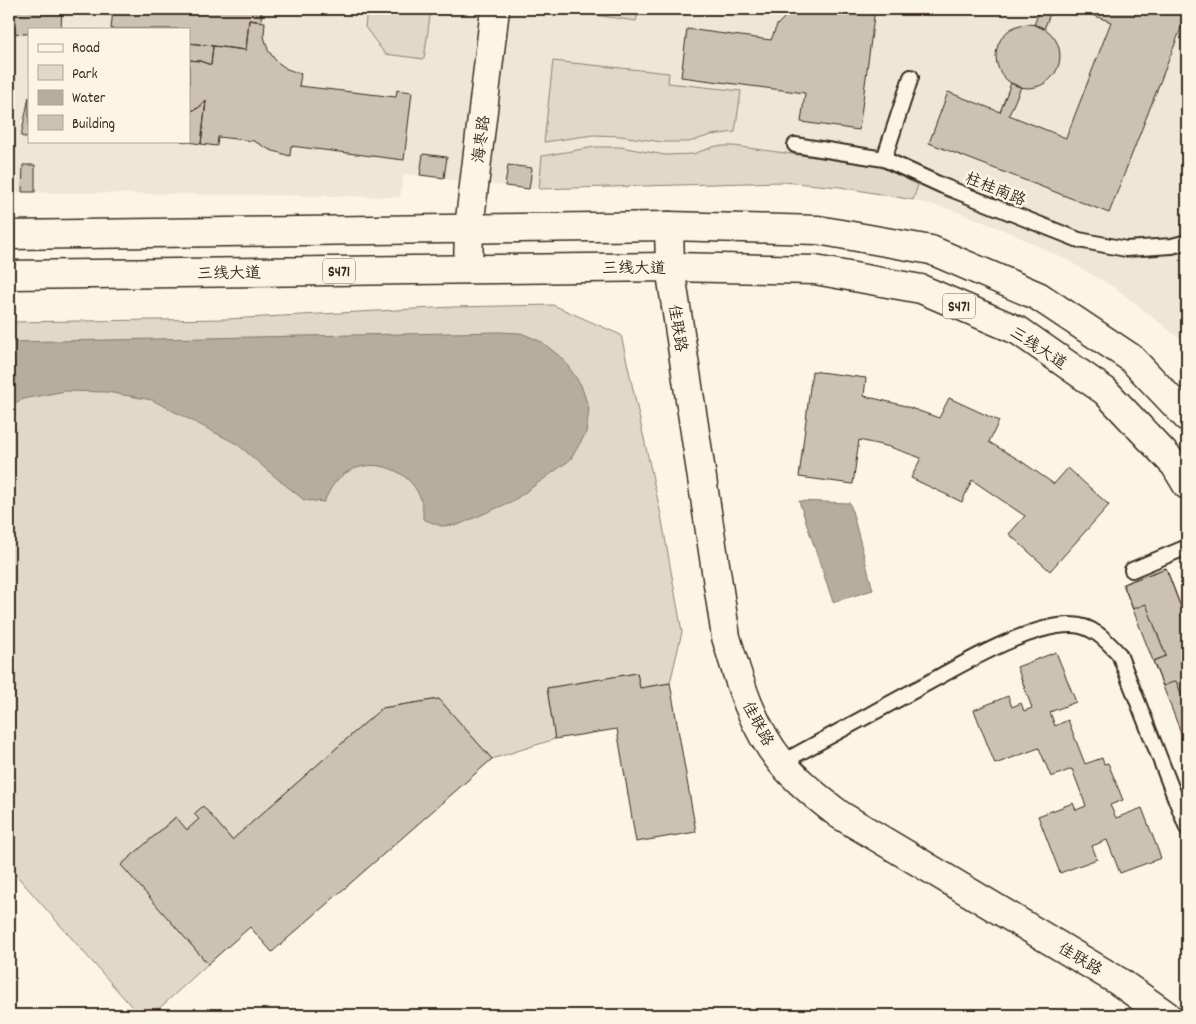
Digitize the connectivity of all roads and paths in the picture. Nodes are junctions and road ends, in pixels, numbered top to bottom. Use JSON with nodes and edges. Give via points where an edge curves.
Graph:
{"nodes":[{"id":1,"x":495,"y":9,"type":"edge"},
{"id":2,"x":911,"y":77,"type":"dead end"},
{"id":3,"x":795,"y":145,"type":"dead end"},
{"id":4,"x":884,"y":159,"type":"junction"},
{"id":5,"x":669,"y":226,"type":"junction"},
{"id":6,"x":469,"y":228,"type":"junction"},
{"id":7,"x":9,"y":235,"type":"edge"},
{"id":8,"x":1187,"y":242,"type":"edge"},
{"id":9,"x":670,"y":267,"type":"junction"},
{"id":10,"x":468,"y":269,"type":"junction"},
{"id":11,"x":9,"y":275,"type":"edge"},
{"id":12,"x":1187,"y":417,"type":"edge"},
{"id":13,"x":1187,"y":485,"type":"edge"},
{"id":14,"x":1187,"y":548,"type":"edge"},
{"id":15,"x":1132,"y":570,"type":"dead end"},
{"id":16,"x":781,"y":762,"type":"junction"},
{"id":17,"x":1187,"y":828,"type":"edge"},
{"id":18,"x":1166,"y":1015,"type":"edge"}],
"edges":[{"from":1,"to":6,"type":"main road","name":"海枣路"},
{"from":2,"to":4,"type":"lane"},
{"from":3,"to":4,"type":"lane","name":"柱桂南路"},
{"from":4,"to":8,"type":"lane","name":"柱桂南路","via":[[1078,240],[1126,249]]},
{"from":5,"to":6,"type":"main road","number":"S471"},
{"from":5,"to":9,"type":"main road","name":"佳联路"},
{"from":5,"to":12,"type":"main road","number":"S471","via":[[818,230],[931,250],[1038,296],[1131,358]]},
{"from":6,"to":7,"type":"main road","number":"S471"},
{"from":6,"to":10,"type":"main road","name":"海枣路"},
{"from":9,"to":10,"type":"main road","name":"三线大道","number":"S471"},
{"from":9,"to":13,"type":"main road","name":"三线大道","number":"S471","via":[[815,270],[930,293],[1019,331],[1105,391],[1175,465]]},
{"from":9,"to":16,"type":"main road","name":"佳联路","via":[[726,637],[739,683],[757,725]]},
{"from":10,"to":11,"type":"main road","name":"三线大道","number":"S471"},
{"from":14,"to":15,"type":"lane"},
{"from":16,"to":17,"type":"lane","via":[[978,656],[1015,639],[1072,625],[1090,629],[1119,654]]},
{"from":16,"to":18,"type":"main road","name":"佳联路","via":[[809,791],[840,815],[1118,980]]}]}
